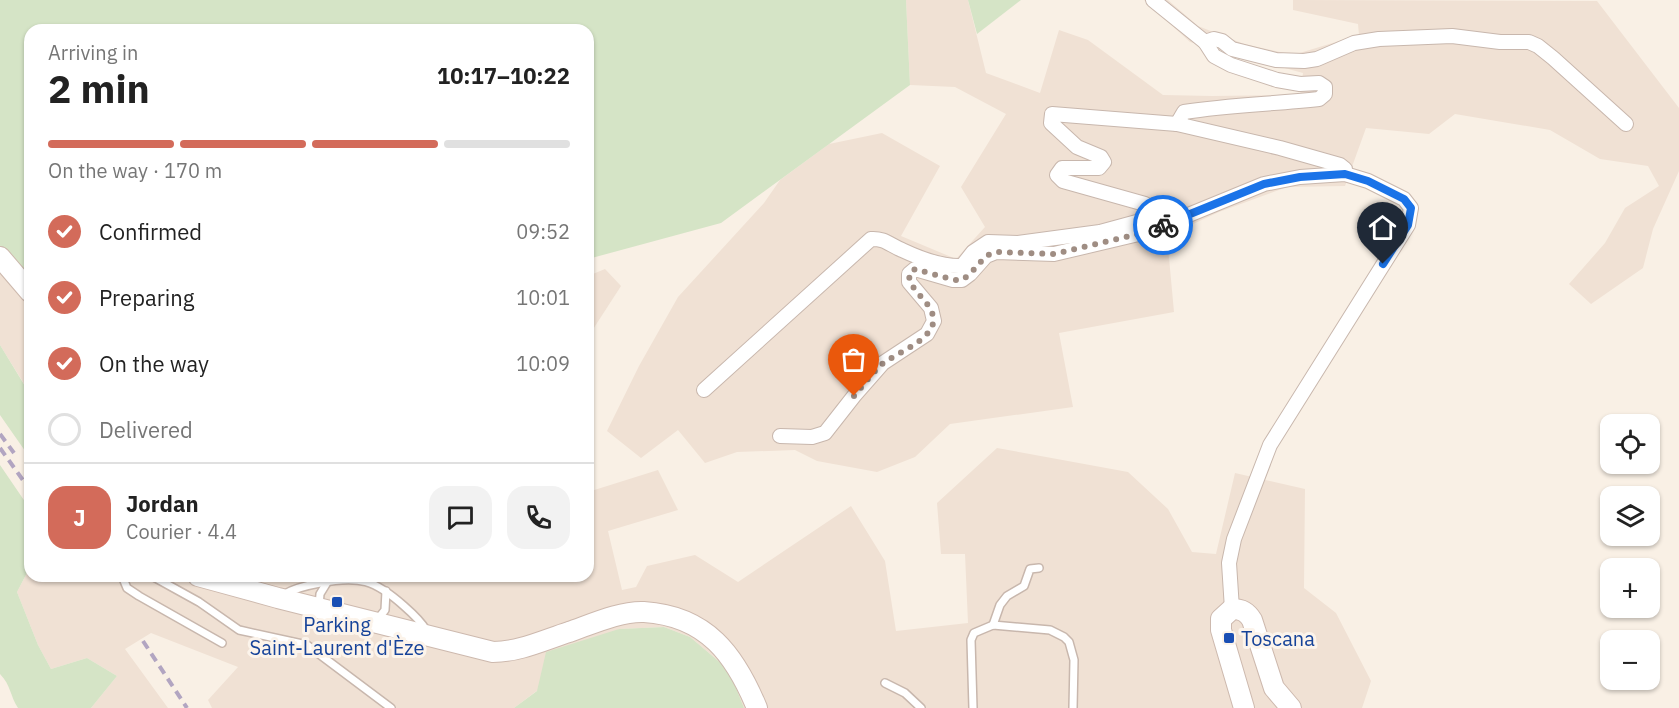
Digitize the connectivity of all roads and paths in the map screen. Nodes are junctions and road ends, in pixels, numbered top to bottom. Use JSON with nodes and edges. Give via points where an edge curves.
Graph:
{"nodes":[{"id":1,"x":1153,"y":0,"type":"edge"},
{"id":2,"x":1204,"y":42,"type":"junction"},
{"id":3,"x":1177,"y":124,"type":"junction"},
{"id":4,"x":1626,"y":124,"type":"dead end"},
{"id":5,"x":1345,"y":174,"type":"junction"},
{"id":6,"x":0,"y":257,"type":"edge"},
{"id":7,"x":24,"y":285,"type":"edge"},
{"id":8,"x":704,"y":390,"type":"dead end"},
{"id":9,"x":780,"y":436,"type":"dead end"},
{"id":10,"x":1039,"y":568,"type":"dead end"},
{"id":11,"x":124,"y":582,"type":"edge"},
{"id":12,"x":163,"y":582,"type":"edge"},
{"id":13,"x":220,"y":582,"type":"edge"},
{"id":14,"x":324,"y":582,"type":"edge"},
{"id":15,"x":327,"y":582,"type":"edge"},
{"id":16,"x":370,"y":582,"type":"edge"},
{"id":17,"x":386,"y":591,"type":"junction"},
{"id":18,"x":278,"y":598,"type":"junction"},
{"id":19,"x":319,"y":608,"type":"junction"},
{"id":20,"x":1232,"y":609,"type":"junction"},
{"id":21,"x":376,"y":622,"type":"junction"},
{"id":22,"x":993,"y":624,"type":"junction"},
{"id":23,"x":427,"y":636,"type":"junction"},
{"id":24,"x":222,"y":643,"type":"dead end"},
{"id":25,"x":885,"y":683,"type":"dead end"},
{"id":26,"x":391,"y":708,"type":"edge"},
{"id":27,"x":757,"y":708,"type":"edge"},
{"id":28,"x":921,"y":708,"type":"edge"},
{"id":29,"x":973,"y":708,"type":"edge"},
{"id":30,"x":1073,"y":708,"type":"edge"},
{"id":31,"x":1244,"y":708,"type":"edge"},
{"id":32,"x":1291,"y":708,"type":"edge"}],
"edges":[{"from":1,"to":2,"type":"street"},
{"from":2,"to":3,"type":"street","via":[[1214,56],[1230,65],[1277,80],[1319,83],[1325,87],[1325,94],[1319,99],[1184,112]]},
{"from":2,"to":4,"type":"street","via":[[1214,39],[1232,49],[1276,60],[1304,61],[1354,43],[1379,39],[1452,36],[1529,42],[1539,46]]},
{"from":3,"to":5,"type":"street","via":[[1340,165]]},
{"from":3,"to":8,"type":"street","via":[[1052,114],[1051,123],[1077,147],[1104,162],[1099,168],[1062,168],[1058,175],[1063,181],[1145,204],[1150,212],[1144,220],[1046,240],[988,242],[962,266],[903,251],[880,238],[871,239]]},
{"from":5,"to":9,"type":"street","via":[[1264,184],[1147,232],[1054,254],[996,252],[986,256],[962,280],[915,269],[909,274],[909,282],[931,308],[934,321],[927,334],[883,363],[825,433],[812,437]]},
{"from":5,"to":20,"type":"street","via":[[1404,199],[1411,208],[1408,225],[1270,446],[1234,539],[1229,563]]},
{"from":6,"to":7,"type":"main road"},
{"from":10,"to":22,"type":"lane","via":[[1030,569],[1024,586],[1007,596]]},
{"from":11,"to":24,"type":"lane","via":[[127,588]]},
{"from":12,"to":26,"type":"lane","via":[[239,630],[307,645]]},
{"from":13,"to":18,"type":"main road"},
{"from":14,"to":18,"type":"lane"},
{"from":15,"to":19,"type":"lane","via":[[318,600]]},
{"from":16,"to":17,"type":"lane"},
{"from":17,"to":21,"type":"lane","via":[[384,610]]},
{"from":17,"to":23,"type":"lane","via":[[420,621]]},
{"from":18,"to":19,"type":"main road"},
{"from":19,"to":21,"type":"main road"},
{"from":20,"to":31,"type":"main road","via":[[1221,619],[1221,630]]},
{"from":20,"to":32,"type":"main road","via":[[1240,609],[1252,620],[1274,688]]},
{"from":21,"to":23,"type":"main road"},
{"from":22,"to":29,"type":"lane","via":[[974,633],[971,640]]},
{"from":22,"to":30,"type":"lane","via":[[1050,630],[1069,642],[1074,660]]},
{"from":23,"to":27,"type":"main road","via":[[501,652],[624,615],[644,612],[667,616],[704,632],[721,646],[737,666]]},
{"from":25,"to":28,"type":"lane","via":[[905,693]]}]}
